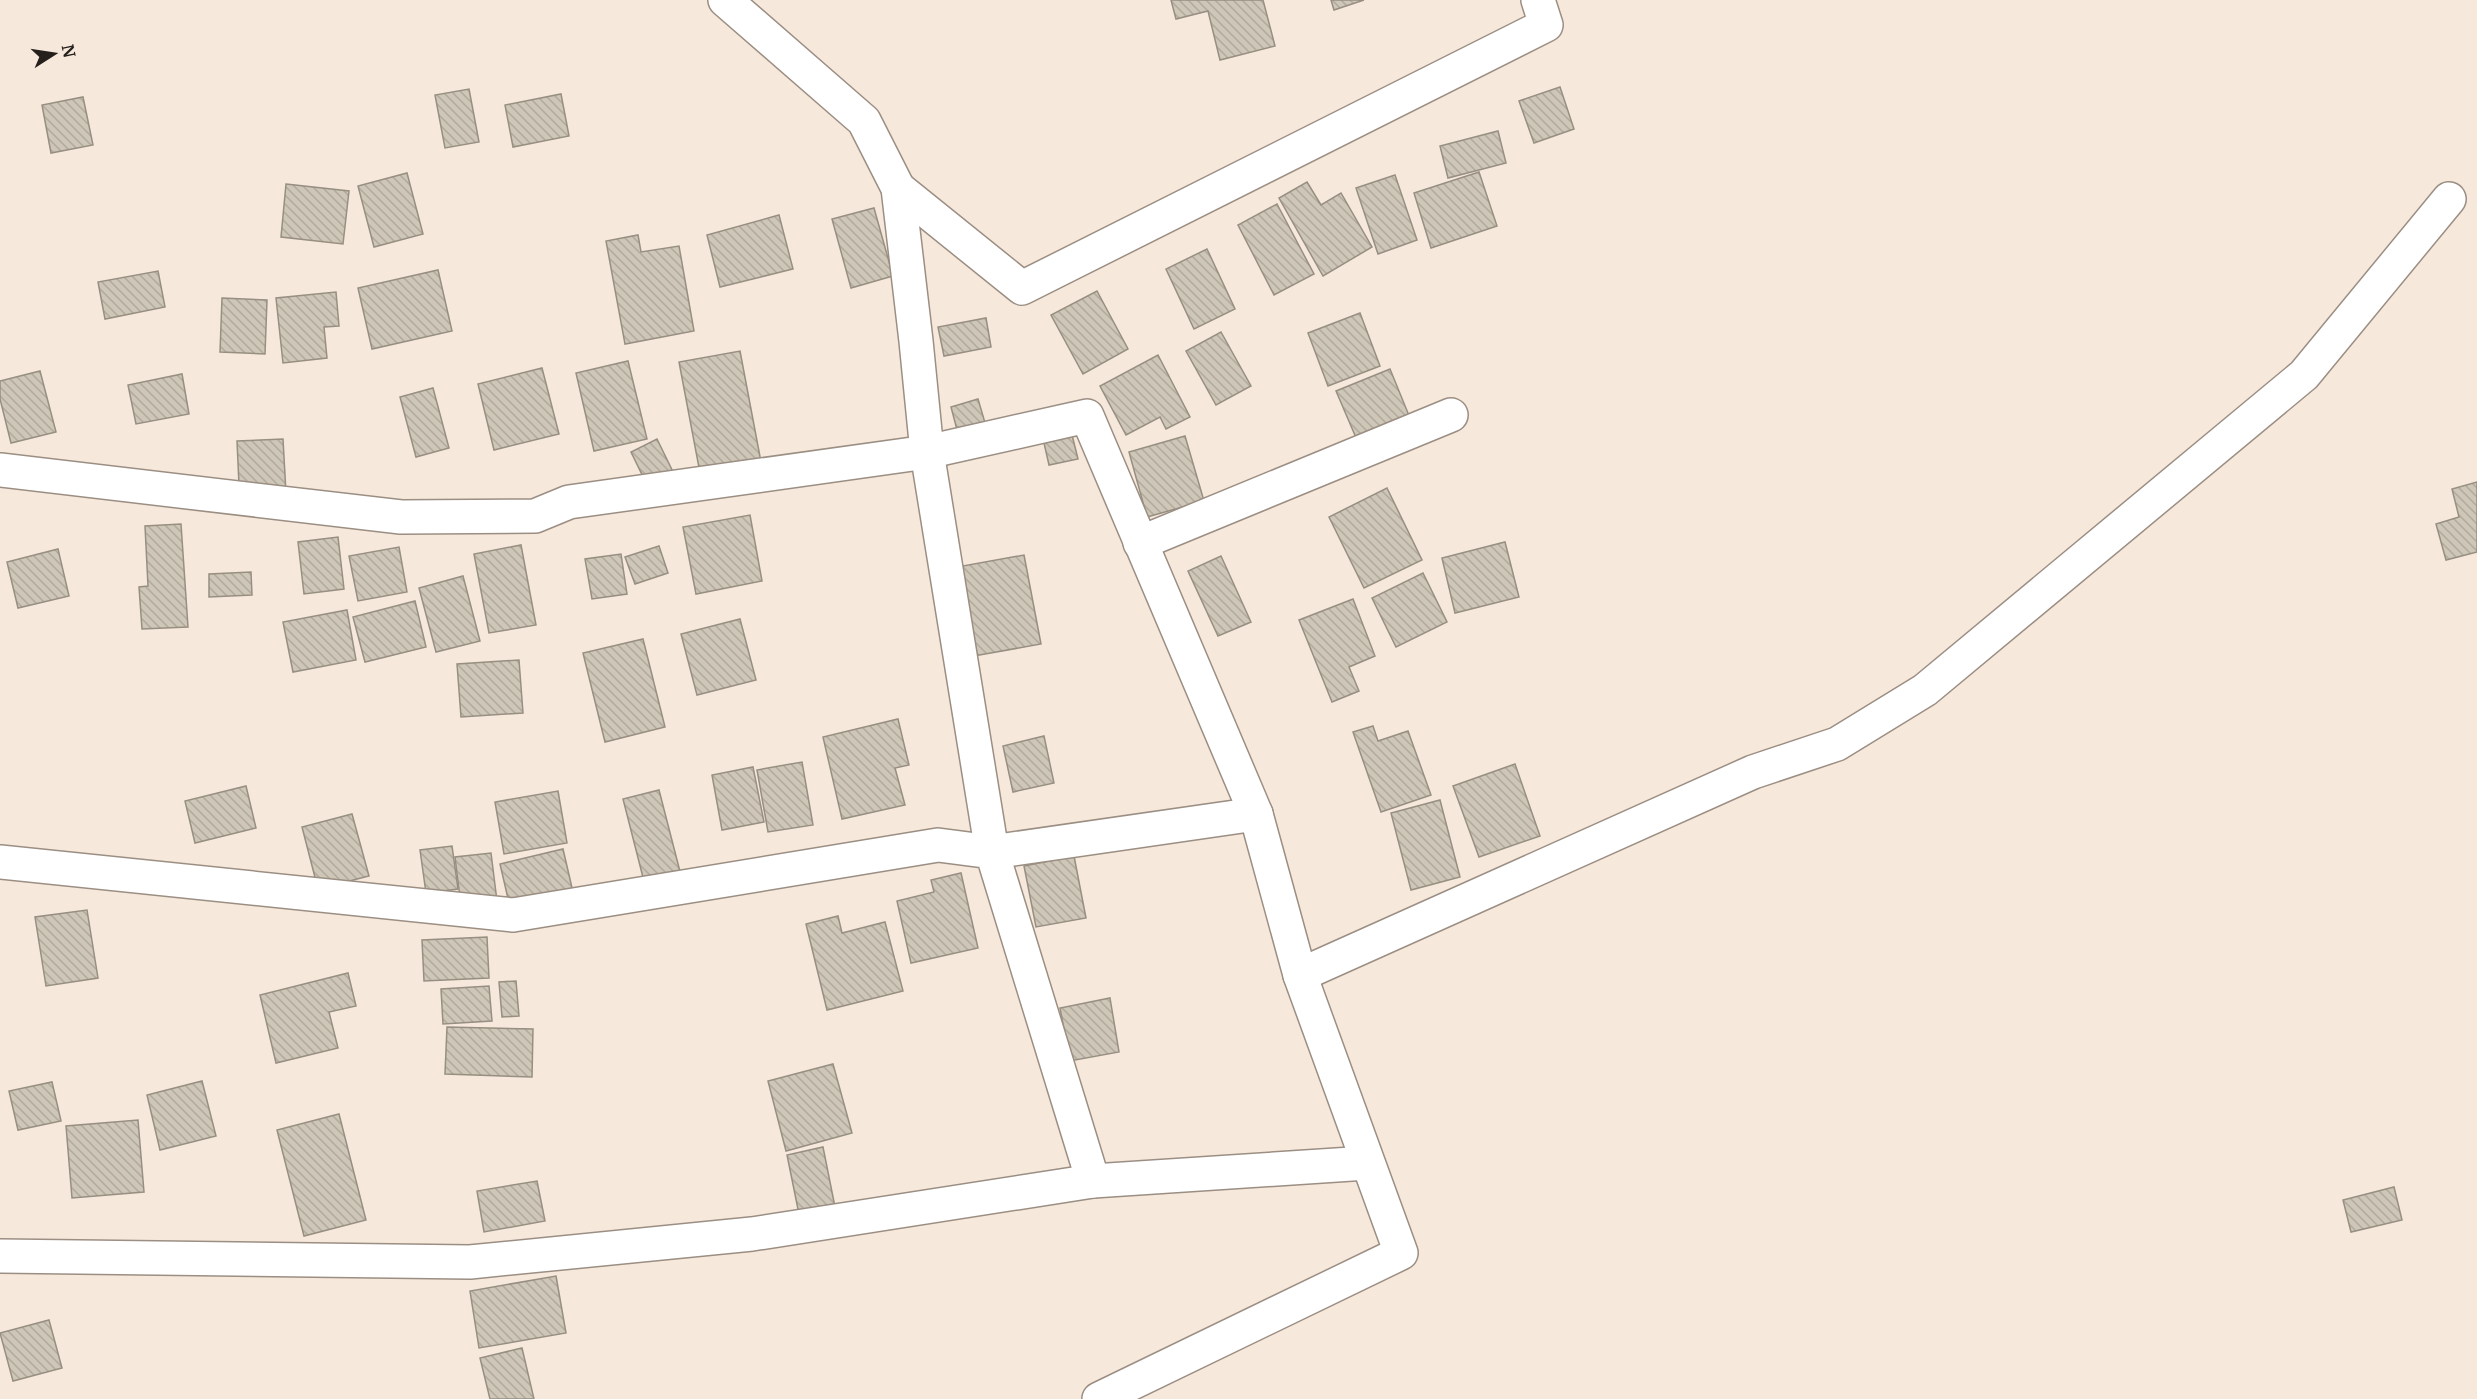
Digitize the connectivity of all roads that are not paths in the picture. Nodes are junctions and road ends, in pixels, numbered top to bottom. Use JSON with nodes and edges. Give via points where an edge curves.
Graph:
{"nodes":[{"id":1,"x":725,"y":0,"type":"edge"},
{"id":2,"x":1538,"y":0,"type":"edge"},
{"id":3,"x":898,"y":188,"type":"junction"},
{"id":4,"x":2449,"y":199,"type":"dead end"},
{"id":5,"x":1451,"y":415,"type":"dead end"},
{"id":6,"x":927,"y":452,"type":"junction"},
{"id":7,"x":0,"y":470,"type":"edge"},
{"id":8,"x":1140,"y":543,"type":"junction"},
{"id":9,"x":1256,"y":814,"type":"junction"},
{"id":10,"x":992,"y":852,"type":"junction"},
{"id":11,"x":0,"y":862,"type":"edge"},
{"id":12,"x":1300,"y":975,"type":"junction"},
{"id":13,"x":1367,"y":1163,"type":"junction"},
{"id":14,"x":1093,"y":1181,"type":"junction"},
{"id":15,"x":0,"y":1256,"type":"edge"},
{"id":16,"x":1099,"y":1399,"type":"edge"}],
"edges":[{"from":1,"to":3,"type":"street","via":[[864,121]]},
{"from":2,"to":3,"type":"street","via":[[1546,25],[1022,288]]},
{"from":3,"to":6,"type":"street"},
{"from":4,"to":12,"type":"street","via":[[2304,375],[1925,690],[1837,744],[1753,772]]},
{"from":5,"to":8,"type":"street"},
{"from":6,"to":7,"type":"street","via":[[569,502],[535,516],[401,517]]},
{"from":6,"to":8,"type":"street","via":[[1087,416]]},
{"from":6,"to":10,"type":"street"},
{"from":8,"to":9,"type":"street"},
{"from":9,"to":10,"type":"street"},
{"from":9,"to":12,"type":"street"},
{"from":10,"to":11,"type":"street","via":[[938,845],[513,915]]},
{"from":10,"to":14,"type":"street"},
{"from":12,"to":13,"type":"street"},
{"from":13,"to":14,"type":"street"},
{"from":13,"to":16,"type":"street","via":[[1401,1253]]},
{"from":14,"to":15,"type":"street","via":[[752,1234],[470,1262]]}]}
